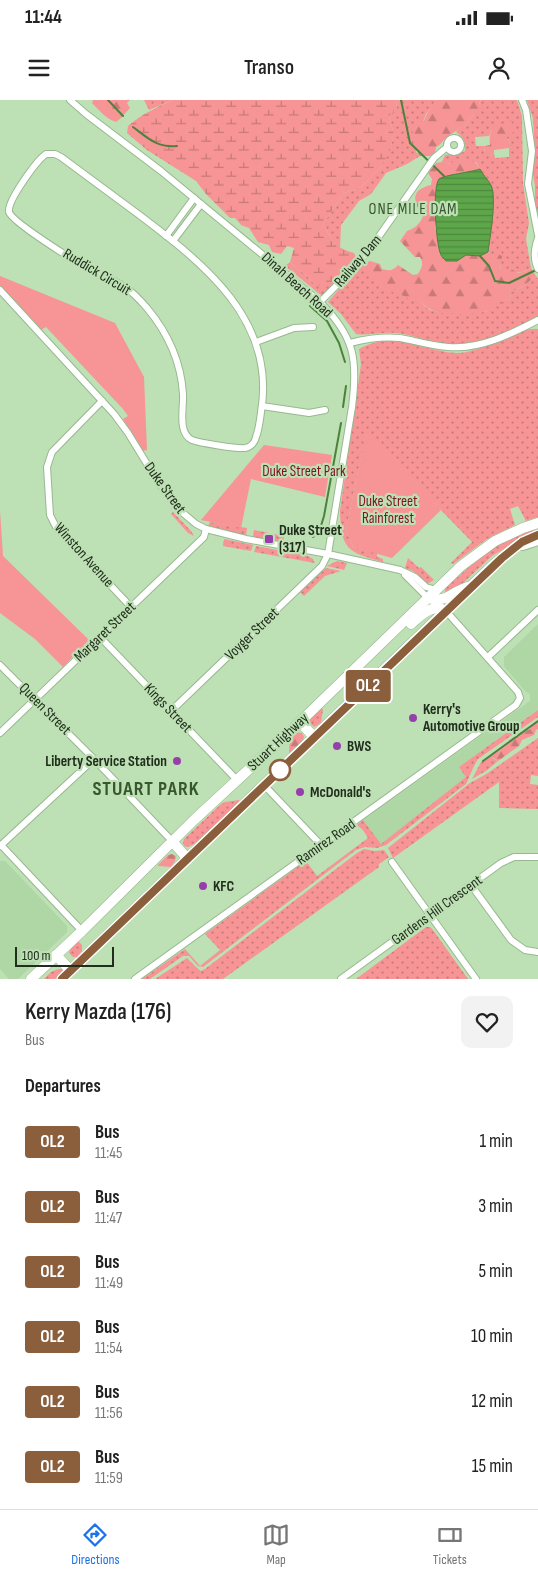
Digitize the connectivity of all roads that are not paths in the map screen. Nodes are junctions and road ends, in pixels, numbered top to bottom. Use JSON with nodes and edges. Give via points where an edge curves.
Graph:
{"nodes":[{"id":1,"x":70,"y":100,"type":"edge"},
{"id":2,"x":76,"y":100,"type":"edge"},
{"id":3,"x":522,"y":100,"type":"edge"},
{"id":4,"x":96,"y":121,"type":"junction"},
{"id":5,"x":447,"y":147,"type":"dead end"},
{"id":6,"x":194,"y":198,"type":"junction"},
{"id":7,"x":201,"y":204,"type":"junction"},
{"id":8,"x":166,"y":236,"type":"junction"},
{"id":9,"x":538,"y":237,"type":"edge"},
{"id":10,"x":173,"y":241,"type":"junction"},
{"id":11,"x":538,"y":269,"type":"edge"},
{"id":12,"x":0,"y":290,"type":"edge"},
{"id":13,"x":320,"y":302,"type":"junction"},
{"id":14,"x":538,"y":320,"type":"edge"},
{"id":15,"x":313,"y":327,"type":"dead end"},
{"id":16,"x":256,"y":342,"type":"junction"},
{"id":17,"x":350,"y":343,"type":"junction"},
{"id":18,"x":102,"y":401,"type":"junction"},
{"id":19,"x":262,"y":406,"type":"junction"},
{"id":20,"x":325,"y":410,"type":"dead end"},
{"id":21,"x":538,"y":523,"type":"edge"},
{"id":22,"x":206,"y":529,"type":"junction"},
{"id":23,"x":538,"y":535,"type":"edge"},
{"id":24,"x":538,"y":542,"type":"edge"},
{"id":25,"x":328,"y":554,"type":"junction"},
{"id":26,"x":502,"y":558,"type":"junction"},
{"id":27,"x":400,"y":570,"type":"junction"},
{"id":28,"x":472,"y":586,"type":"junction"},
{"id":29,"x":436,"y":590,"type":"junction"},
{"id":30,"x":428,"y":598,"type":"junction"},
{"id":31,"x":131,"y":607,"type":"junction"},
{"id":32,"x":538,"y":610,"type":"edge"},
{"id":33,"x":446,"y":611,"type":"junction"},
{"id":34,"x":100,"y":637,"type":"junction"},
{"id":35,"x":368,"y":656,"type":"junction"},
{"id":36,"x":488,"y":658,"type":"junction"},
{"id":37,"x":0,"y":665,"type":"edge"},
{"id":38,"x":35,"y":699,"type":"junction"},
{"id":39,"x":171,"y":711,"type":"junction"},
{"id":40,"x":300,"y":722,"type":"junction"},
{"id":41,"x":0,"y":733,"type":"edge"},
{"id":42,"x":314,"y":737,"type":"junction"},
{"id":43,"x":94,"y":759,"type":"junction"},
{"id":44,"x":237,"y":780,"type":"junction"},
{"id":45,"x":264,"y":785,"type":"junction"},
{"id":46,"x":172,"y":841,"type":"junction"},
{"id":47,"x":321,"y":845,"type":"junction"},
{"id":48,"x":0,"y":846,"type":"edge"},
{"id":49,"x":538,"y":857,"type":"edge"},
{"id":50,"x":187,"y":858,"type":"junction"},
{"id":51,"x":392,"y":862,"type":"dead end"},
{"id":52,"x":471,"y":885,"type":"junction"},
{"id":53,"x":431,"y":914,"type":"junction"},
{"id":54,"x":82,"y":931,"type":"junction"},
{"id":55,"x":538,"y":952,"type":"edge"},
{"id":56,"x":56,"y":955,"type":"junction"},
{"id":57,"x":73,"y":975,"type":"edge"},
{"id":58,"x":31,"y":979,"type":"edge"},
{"id":59,"x":62,"y":979,"type":"edge"},
{"id":60,"x":135,"y":979,"type":"edge"},
{"id":61,"x":341,"y":979,"type":"edge"},
{"id":62,"x":476,"y":979,"type":"edge"}],
"edges":[{"from":1,"to":4,"type":"street","name":"Dinah Beach Road"},
{"from":2,"to":4,"type":"street"},
{"from":3,"to":9,"type":"street","via":[[532,151],[528,184]]},
{"from":4,"to":6,"type":"street","name":"Dinah Beach Road"},
{"from":5,"to":13,"type":"street","name":"Railway Dam","via":[[434,158],[370,249]]},
{"from":6,"to":7,"type":"street","name":"Dinah Beach Road"},
{"from":6,"to":8,"type":"street"},
{"from":7,"to":10,"type":"street"},
{"from":7,"to":13,"type":"street","name":"Dinah Beach Road"},
{"from":8,"to":10,"type":"street","name":"Ruddick Circuit"},
{"from":8,"to":19,"type":"street","name":"Ruddick Circuit","via":[[55,154],[46,154],[40,159],[9,206],[10,215],[16,221],[77,262],[115,280],[149,311],[164,332],[176,358],[182,387],[183,428],[189,438],[247,447],[256,438]]},
{"from":9,"to":11,"type":"street","via":[[534,261]]},
{"from":10,"to":16,"type":"street","name":"Ruddick Circuit","via":[[230,297]]},
{"from":12,"to":18,"type":"street","name":"Duke Street"},
{"from":13,"to":17,"type":"street","name":"Dinah Beach Road","via":[[332,314]]},
{"from":14,"to":17,"type":"street","via":[[476,346],[447,348],[384,336]]},
{"from":15,"to":16,"type":"street","via":[[294,328]]},
{"from":16,"to":19,"type":"street","name":"Ruddick Circuit","via":[[263,368]]},
{"from":17,"to":25,"type":"street","name":"Dinah Beach Road","via":[[355,362],[355,384]]},
{"from":18,"to":22,"type":"street","name":"Duke Street","via":[[128,433],[177,508]]},
{"from":18,"to":31,"type":"street","name":"Winston Avenue","via":[[52,452],[47,467],[50,515],[56,527]]},
{"from":19,"to":20,"type":"street","via":[[310,412]]},
{"from":21,"to":29,"type":"highway","name":"Stuart Highway","via":[[486,547]]},
{"from":22,"to":25,"type":"street","name":"Duke Street"},
{"from":22,"to":31,"type":"street","name":"Margaret Street","via":[[204,537]]},
{"from":23,"to":26,"type":"highway","name":"Stuart Highway","via":[[522,542]]},
{"from":24,"to":26,"type":"street"},
{"from":25,"to":27,"type":"street","name":"Duke Street"},
{"from":25,"to":39,"type":"street","name":"Voyger Street","via":[[322,566]]},
{"from":26,"to":28,"type":"highway","name":"Stuart Highway"},
{"from":27,"to":29,"type":"street","name":"Duke Street"},
{"from":27,"to":30,"type":"street"},
{"from":28,"to":30,"type":"highway","via":[[444,599]]},
{"from":28,"to":33,"type":"highway","name":"Stuart Highway"},
{"from":29,"to":30,"type":"highway","name":"Stuart Highway"},
{"from":30,"to":35,"type":"highway","name":"Stuart Highway"},
{"from":31,"to":34,"type":"street","name":"Margaret Street"},
{"from":32,"to":36,"type":"street"},
{"from":33,"to":35,"type":"highway","via":[[434,608],[423,613]]},
{"from":33,"to":36,"type":"street"},
{"from":33,"to":42,"type":"highway","name":"Stuart Highway"},
{"from":34,"to":38,"type":"street","name":"Margaret Street"},
{"from":34,"to":39,"type":"street","name":"Kings Street"},
{"from":35,"to":40,"type":"highway","name":"Stuart Highway"},
{"from":36,"to":47,"type":"street","name":"Ramirez Road","via":[[518,692],[520,698],[516,705]]},
{"from":37,"to":38,"type":"street","name":"Queen Street"},
{"from":38,"to":41,"type":"street","name":"Margaret Street"},
{"from":38,"to":43,"type":"street","name":"Queen Street"},
{"from":39,"to":44,"type":"street","name":"Kings Street"},
{"from":40,"to":42,"type":"highway"},
{"from":40,"to":44,"type":"highway","name":"Stuart Highway"},
{"from":42,"to":45,"type":"highway","name":"Stuart Highway"},
{"from":43,"to":46,"type":"street","name":"Queen Street"},
{"from":43,"to":48,"type":"street"},
{"from":44,"to":46,"type":"highway","name":"Stuart Highway"},
{"from":45,"to":47,"type":"street"},
{"from":45,"to":50,"type":"highway","name":"Stuart Highway"},
{"from":46,"to":50,"type":"highway"},
{"from":46,"to":54,"type":"highway","name":"Stuart Highway"},
{"from":47,"to":60,"type":"street","name":"Ramirez Road"},
{"from":48,"to":54,"type":"street"},
{"from":49,"to":52,"type":"street","name":"Gardens Hill Crescent","via":[[510,858]]},
{"from":50,"to":57,"type":"highway","name":"Stuart Highway"},
{"from":51,"to":53,"type":"street"},
{"from":52,"to":53,"type":"street","name":"Gardens Hill Crescent"},
{"from":52,"to":55,"type":"street","via":[[510,940],[525,950]]},
{"from":53,"to":61,"type":"street","name":"Gardens Hill Crescent"},
{"from":53,"to":62,"type":"street"},
{"from":54,"to":56,"type":"highway","name":"Stuart Highway"},
{"from":56,"to":57,"type":"highway"},
{"from":56,"to":58,"type":"highway","name":"Stuart Highway"},
{"from":57,"to":59,"type":"highway","name":"Stuart Highway"}]}
